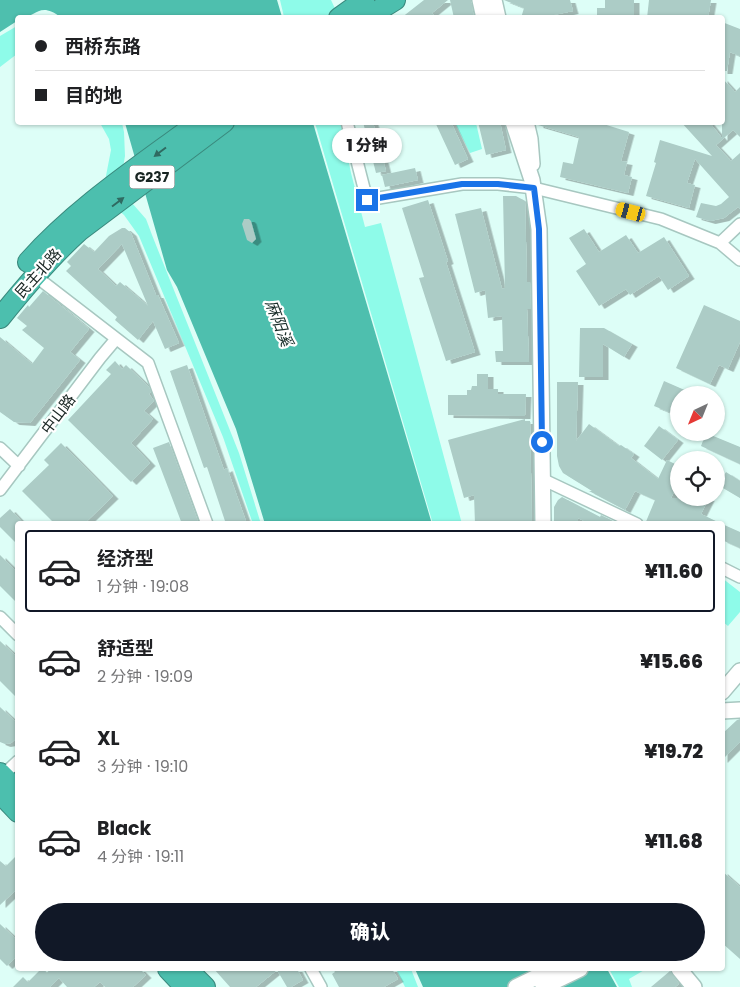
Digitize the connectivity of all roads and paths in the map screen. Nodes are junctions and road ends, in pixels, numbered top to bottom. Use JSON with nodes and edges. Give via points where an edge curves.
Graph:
{"nodes":[{"id":1,"x":480,"y":0,"type":"edge"},
{"id":2,"x":494,"y":0,"type":"edge"},
{"id":3,"x":372,"y":8,"type":"edge"},
{"id":4,"x":349,"y":15,"type":"edge"},
{"id":5,"x":483,"y":15,"type":"edge"},
{"id":6,"x":497,"y":15,"type":"edge"},
{"id":7,"x":195,"y":125,"type":"edge"},
{"id":8,"x":220,"y":125,"type":"edge"},
{"id":9,"x":348,"y":125,"type":"edge"},
{"id":10,"x":514,"y":125,"type":"edge"},
{"id":11,"x":527,"y":125,"type":"edge"},
{"id":12,"x":534,"y":188,"type":"junction"},
{"id":13,"x":75,"y":224,"type":"junction"},
{"id":14,"x":740,"y":224,"type":"edge"},
{"id":15,"x":720,"y":243,"type":"junction"},
{"id":16,"x":740,"y":260,"type":"edge"},
{"id":17,"x":34,"y":275,"type":"junction"},
{"id":18,"x":0,"y":296,"type":"edge"},
{"id":19,"x":0,"y":318,"type":"edge"},
{"id":20,"x":116,"y":339,"type":"junction"},
{"id":21,"x":0,"y":448,"type":"edge"},
{"id":22,"x":18,"y":466,"type":"junction"},
{"id":23,"x":542,"y":479,"type":"junction"},
{"id":24,"x":0,"y":490,"type":"edge"},
{"id":25,"x":206,"y":521,"type":"edge"},
{"id":26,"x":543,"y":521,"type":"edge"},
{"id":27,"x":630,"y":521,"type":"edge"},
{"id":28,"x":725,"y":570,"type":"edge"},
{"id":29,"x":740,"y":577,"type":"edge"},
{"id":30,"x":0,"y":617,"type":"edge"},
{"id":31,"x":15,"y":632,"type":"edge"},
{"id":32,"x":740,"y":671,"type":"edge"},
{"id":33,"x":725,"y":688,"type":"edge"},
{"id":34,"x":740,"y":710,"type":"edge"},
{"id":35,"x":725,"y":711,"type":"edge"},
{"id":36,"x":15,"y":764,"type":"edge"},
{"id":37,"x":1,"y":780,"type":"edge"},
{"id":38,"x":15,"y":789,"type":"edge"},
{"id":39,"x":15,"y":806,"type":"edge"},
{"id":40,"x":170,"y":971,"type":"edge"},
{"id":41,"x":189,"y":971,"type":"edge"},
{"id":42,"x":312,"y":971,"type":"edge"},
{"id":43,"x":549,"y":971,"type":"edge"},
{"id":44,"x":576,"y":971,"type":"edge"},
{"id":45,"x":681,"y":971,"type":"edge"},
{"id":46,"x":185,"y":987,"type":"edge"},
{"id":47,"x":205,"y":987,"type":"edge"},
{"id":48,"x":321,"y":987,"type":"edge"},
{"id":49,"x":516,"y":987,"type":"edge"},
{"id":50,"x":543,"y":987,"type":"edge"},
{"id":51,"x":694,"y":987,"type":"edge"}],
"edges":[{"from":1,"to":5,"type":"main road"},
{"from":2,"to":6,"type":"main road"},
{"from":3,"to":4,"type":"highway"},
{"from":7,"to":13,"type":"highway","number":"G237","one_way":true},
{"from":13,"to":8,"type":"highway","number":"G237","one_way":true},
{"from":9,"to":12,"type":"street","via":[[367,200],[462,184]]},
{"from":10,"to":12,"type":"main road"},
{"from":11,"to":12,"type":"main road"},
{"from":12,"to":15,"type":"street","via":[[660,219]]},
{"from":12,"to":23,"type":"main road","via":[[539,229]]},
{"from":13,"to":17,"type":"highway","name":"民主北路","number":"G237","via":[[57,251]]},
{"from":13,"to":18,"type":"highway","name":"民主北路","number":"G237","via":[[49,239]]},
{"from":14,"to":15,"type":"street"},
{"from":15,"to":16,"type":"street"},
{"from":17,"to":19,"type":"highway","name":"民主北路","number":"G237"},
{"from":17,"to":20,"type":"street"},
{"from":20,"to":22,"type":"street","name":"中山路"},
{"from":20,"to":25,"type":"street","via":[[148,363]]},
{"from":21,"to":22,"type":"street"},
{"from":22,"to":24,"type":"street","name":"中山路"},
{"from":23,"to":26,"type":"main road"},
{"from":23,"to":27,"type":"street"},
{"from":28,"to":29,"type":"street"},
{"from":30,"to":31,"type":"street"},
{"from":32,"to":33,"type":"main road"},
{"from":34,"to":35,"type":"main road"},
{"from":36,"to":37,"type":"street"},
{"from":37,"to":38,"type":"highway"},
{"from":37,"to":39,"type":"highway"},
{"from":40,"to":46,"type":"highway"},
{"from":41,"to":47,"type":"highway"},
{"from":42,"to":48,"type":"street"},
{"from":43,"to":49,"type":"main road"},
{"from":44,"to":50,"type":"main road"},
{"from":45,"to":51,"type":"main road"}]}
